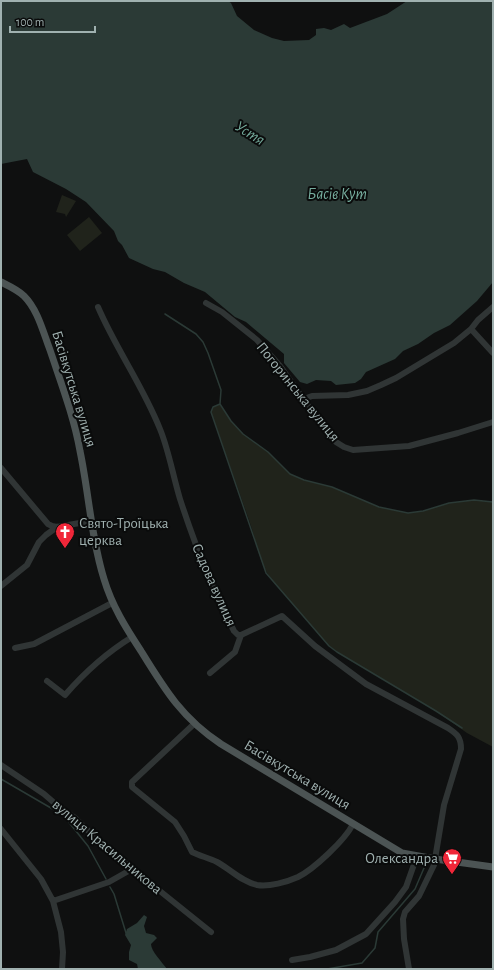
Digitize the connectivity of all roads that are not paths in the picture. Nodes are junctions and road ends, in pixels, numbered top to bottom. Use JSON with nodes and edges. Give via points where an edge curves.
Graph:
{"nodes":[{"id":1,"x":1,"y":282,"type":"edge"},
{"id":2,"x":206,"y":303,"type":"dead end"},
{"id":3,"x":98,"y":307,"type":"dead end"},
{"id":4,"x":493,"y":307,"type":"edge"},
{"id":5,"x":471,"y":329,"type":"junction"},
{"id":6,"x":493,"y":353,"type":"edge"},
{"id":7,"x":304,"y":399,"type":"junction"},
{"id":8,"x":493,"y":422,"type":"edge"},
{"id":9,"x":1,"y":468,"type":"edge"},
{"id":10,"x":91,"y":521,"type":"junction"},
{"id":11,"x":57,"y":527,"type":"junction"},
{"id":12,"x":1,"y":586,"type":"edge"},
{"id":13,"x":112,"y":603,"type":"junction"},
{"id":14,"x":241,"y":635,"type":"junction"},
{"id":15,"x":132,"y":637,"type":"junction"},
{"id":16,"x":15,"y":648,"type":"dead end"},
{"id":17,"x":210,"y":673,"type":"dead end"},
{"id":18,"x":47,"y":682,"type":"dead end"},
{"id":19,"x":194,"y":724,"type":"junction"},
{"id":20,"x":1,"y":765,"type":"edge"},
{"id":21,"x":353,"y":824,"type":"junction"},
{"id":22,"x":1,"y":829,"type":"edge"},
{"id":23,"x":417,"y":856,"type":"junction"},
{"id":24,"x":436,"y":859,"type":"junction"},
{"id":25,"x":493,"y":867,"type":"edge"},
{"id":26,"x":132,"y":869,"type":"junction"},
{"id":27,"x":53,"y":901,"type":"junction"},
{"id":28,"x":211,"y":932,"type":"dead end"},
{"id":29,"x":292,"y":960,"type":"dead end"},
{"id":30,"x":62,"y":969,"type":"edge"},
{"id":31,"x":408,"y":969,"type":"edge"}],
"edges":[{"from":1,"to":10,"type":"main road","name":"Басівкутська вулиця","via":[[24,296],[39,320],[76,430]]},
{"from":2,"to":7,"type":"street","name":"Погоринська вулиця","via":[[222,312],[257,340]]},
{"from":3,"to":14,"type":"street","name":"Садова вулиця","via":[[160,428],[180,498],[209,580],[234,632]]},
{"from":4,"to":5,"type":"street"},
{"from":5,"to":6,"type":"street"},
{"from":5,"to":7,"type":"street","via":[[454,343],[396,378],[367,392],[312,396]]},
{"from":7,"to":8,"type":"street","name":"Погоринська вулиця","via":[[336,442],[353,450],[410,446]]},
{"from":9,"to":11,"type":"street","via":[[48,524]]},
{"from":10,"to":11,"type":"street"},
{"from":10,"to":13,"type":"main road","name":"Басівкутська вулиця","via":[[97,555]]},
{"from":11,"to":12,"type":"street","via":[[39,542],[27,565]]},
{"from":13,"to":15,"type":"main road","name":"Басівкутська вулиця"},
{"from":13,"to":16,"type":"street","via":[[34,644]]},
{"from":14,"to":17,"type":"street","via":[[235,652]]},
{"from":14,"to":24,"type":"street","name":"Садова вулиця","via":[[282,616],[336,663],[366,684],[458,735],[461,749],[444,805]]},
{"from":15,"to":18,"type":"street","via":[[88,670],[65,695]]},
{"from":15,"to":19,"type":"main road","name":"Басівкутська вулиця","via":[[165,689]]},
{"from":19,"to":21,"type":"main road","name":"Басівкутська вулиця","via":[[221,744]]},
{"from":19,"to":21,"type":"street","via":[[132,782],[132,787],[175,822],[192,852],[219,863],[249,882],[257,885],[272,884],[298,877],[306,872],[336,847]]},
{"from":20,"to":26,"type":"street","name":"вулиця Красильникова","via":[[75,818]]},
{"from":21,"to":23,"type":"main road","name":"Басівкутська вулиця","via":[[402,853]]},
{"from":22,"to":27,"type":"street","via":[[41,880]]},
{"from":23,"to":24,"type":"main road","name":"Басівкутська вулиця"},
{"from":23,"to":29,"type":"street","via":[[406,887],[366,934],[336,950]]},
{"from":24,"to":25,"type":"main road","name":"Басівкутська вулиця"},
{"from":24,"to":31,"type":"street","via":[[422,891],[405,912],[403,919]]},
{"from":26,"to":27,"type":"street","via":[[109,882]]},
{"from":26,"to":28,"type":"street","name":"вулиця Красильникова"},
{"from":27,"to":30,"type":"street","via":[[61,932]]}]}
